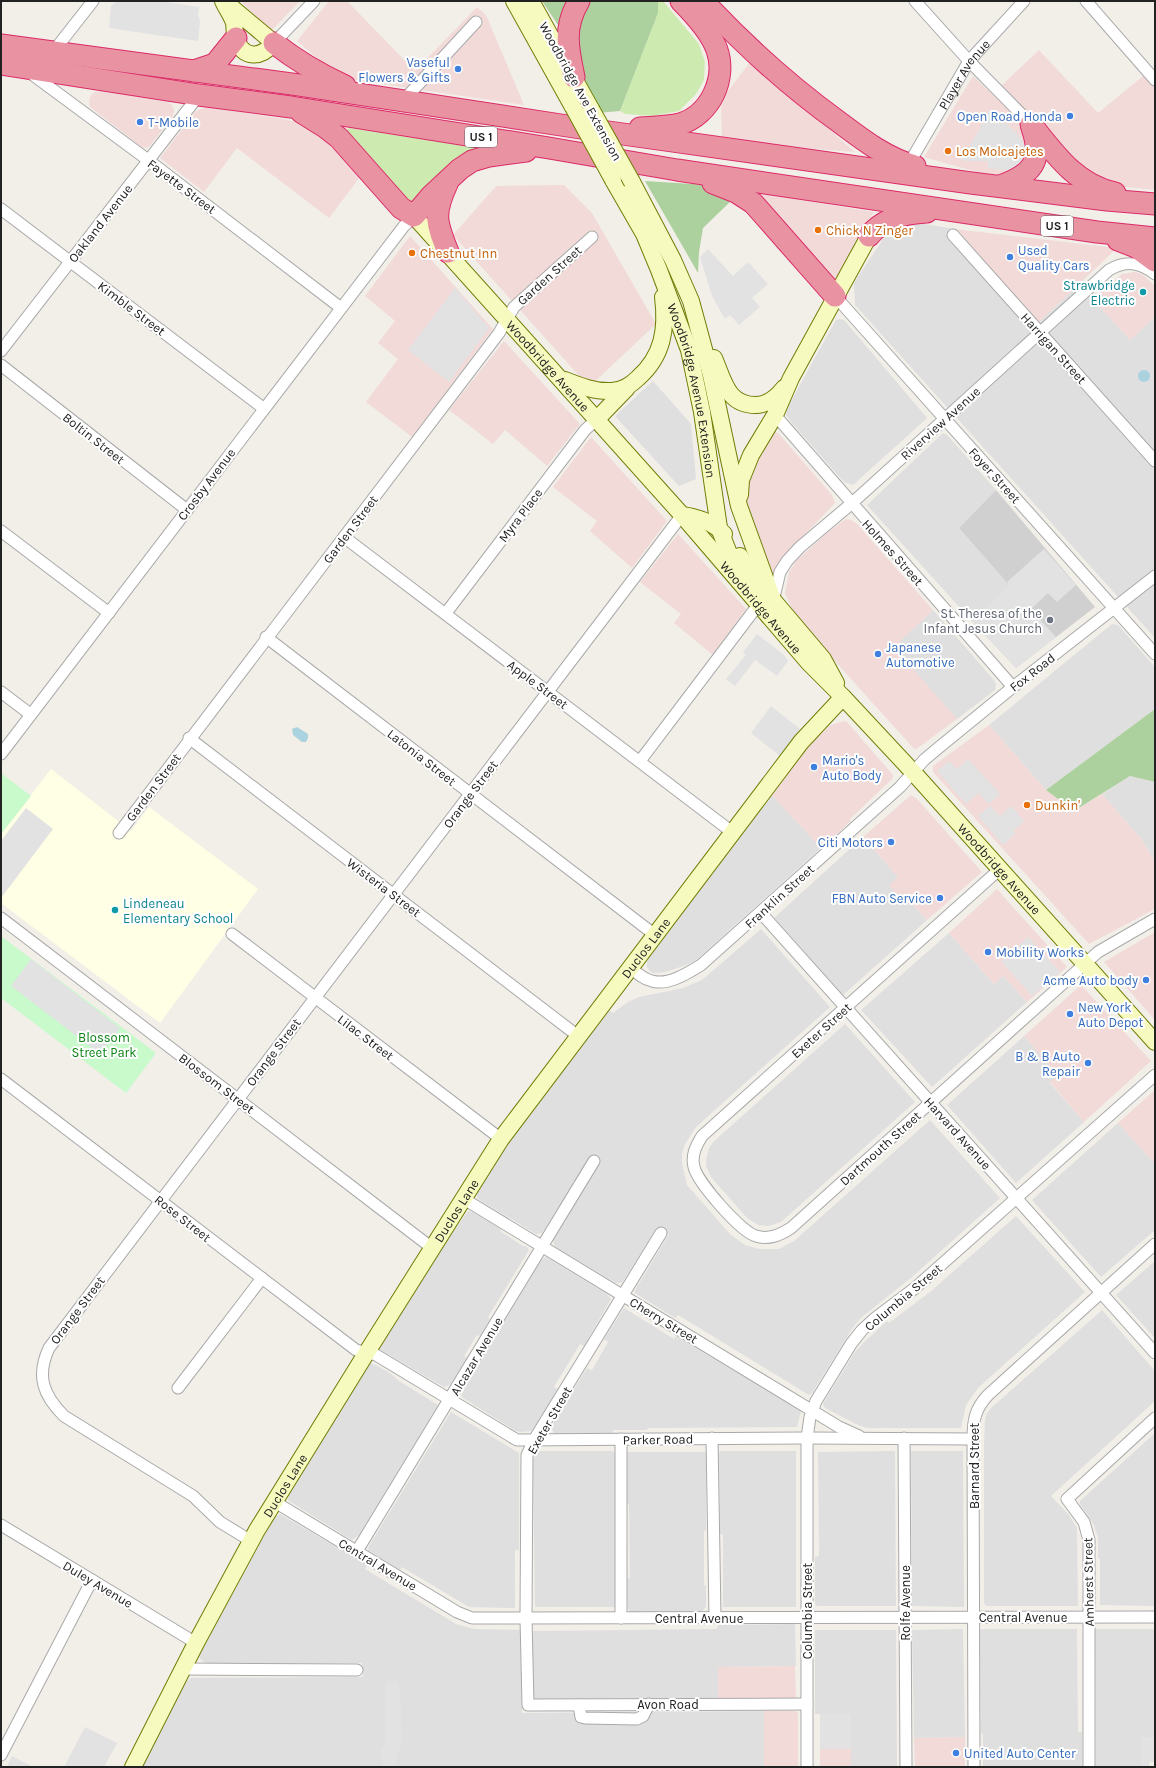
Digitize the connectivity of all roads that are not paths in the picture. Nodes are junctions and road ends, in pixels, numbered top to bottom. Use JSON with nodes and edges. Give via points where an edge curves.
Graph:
{"nodes":[{"id":1,"x":93,"y":1,"type":"edge"},
{"id":2,"x":223,"y":1,"type":"edge"},
{"id":3,"x":314,"y":1,"type":"edge"},
{"id":4,"x":514,"y":1,"type":"edge"},
{"id":5,"x":530,"y":1,"type":"edge"},
{"id":6,"x":578,"y":1,"type":"edge"},
{"id":7,"x":681,"y":1,"type":"edge"},
{"id":8,"x":703,"y":1,"type":"edge"},
{"id":9,"x":916,"y":1,"type":"edge"},
{"id":10,"x":1024,"y":1,"type":"edge"},
{"id":11,"x":1086,"y":1,"type":"edge"},
{"id":12,"x":476,"y":22,"type":"dead end"},
{"id":13,"x":236,"y":38,"type":"junction"},
{"id":14,"x":274,"y":43,"type":"junction"},
{"id":15,"x":1,"y":45,"type":"edge"},
{"id":16,"x":53,"y":52,"type":"junction"},
{"id":17,"x":969,"y":61,"type":"junction"},
{"id":18,"x":1,"y":64,"type":"edge"},
{"id":19,"x":22,"y":67,"type":"junction"},
{"id":20,"x":194,"y":71,"type":"junction"},
{"id":21,"x":574,"y":76,"type":"junction"},
{"id":22,"x":1155,"y":80,"type":"edge"},
{"id":23,"x":199,"y":95,"type":"junction"},
{"id":24,"x":369,"y":97,"type":"junction"},
{"id":25,"x":402,"y":102,"type":"junction"},
{"id":26,"x":291,"y":107,"type":"junction"},
{"id":27,"x":589,"y":119,"type":"junction"},
{"id":28,"x":1031,"y":124,"type":"junction"},
{"id":29,"x":549,"y":148,"type":"junction"},
{"id":30,"x":914,"y":155,"type":"dead end"},
{"id":31,"x":148,"y":160,"type":"junction"},
{"id":32,"x":676,"y":170,"type":"junction"},
{"id":33,"x":613,"y":180,"type":"joint"},
{"id":34,"x":448,"y":182,"type":"junction"},
{"id":35,"x":632,"y":182,"type":"joint"},
{"id":36,"x":971,"y":183,"type":"junction"},
{"id":37,"x":1000,"y":186,"type":"junction"},
{"id":38,"x":1155,"y":203,"type":"edge"},
{"id":39,"x":1,"y":208,"type":"edge"},
{"id":40,"x":960,"y":211,"type":"junction"},
{"id":41,"x":414,"y":216,"type":"junction"},
{"id":42,"x":1097,"y":232,"type":"junction"},
{"id":43,"x":953,"y":235,"type":"dead end"},
{"id":44,"x":869,"y":236,"type":"joint"},
{"id":45,"x":592,"y":237,"type":"dead end"},
{"id":46,"x":1155,"y":238,"type":"edge"},
{"id":47,"x":448,"y":252,"type":"junction"},
{"id":48,"x":70,"y":261,"type":"junction"},
{"id":49,"x":1155,"y":261,"type":"edge"},
{"id":50,"x":659,"y":270,"type":"junction"},
{"id":51,"x":1155,"y":274,"type":"edge"},
{"id":52,"x":835,"y":296,"type":"junction"},
{"id":53,"x":690,"y":301,"type":"junction"},
{"id":54,"x":341,"y":308,"type":"junction"},
{"id":55,"x":507,"y":319,"type":"junction"},
{"id":56,"x":1040,"y":333,"type":"junction"},
{"id":57,"x":1,"y":351,"type":"edge"},
{"id":58,"x":1,"y":365,"type":"edge"},
{"id":59,"x":560,"y":378,"type":"junction"},
{"id":60,"x":791,"y":378,"type":"junction"},
{"id":61,"x":628,"y":388,"type":"junction"},
{"id":62,"x":263,"y":408,"type":"junction"},
{"id":63,"x":775,"y":415,"type":"junction"},
{"id":64,"x":945,"y":418,"type":"junction"},
{"id":65,"x":596,"y":419,"type":"junction"},
{"id":66,"x":1155,"y":461,"type":"edge"},
{"id":67,"x":851,"y":504,"type":"junction"},
{"id":68,"x":739,"y":506,"type":"junction"},
{"id":69,"x":186,"y":510,"type":"junction"},
{"id":70,"x":682,"y":515,"type":"junction"},
{"id":71,"x":719,"y":528,"type":"junction"},
{"id":72,"x":1,"y":531,"type":"edge"},
{"id":73,"x":344,"y":537,"type":"junction"},
{"id":74,"x":1155,"y":576,"type":"edge"},
{"id":75,"x":766,"y":603,"type":"junction"},
{"id":76,"x":1115,"y":608,"type":"junction"},
{"id":77,"x":109,"y":613,"type":"junction"},
{"id":78,"x":446,"y":613,"type":"junction"},
{"id":79,"x":266,"y":637,"type":"junction"},
{"id":80,"x":1155,"y":654,"type":"edge"},
{"id":81,"x":1013,"y":687,"type":"junction"},
{"id":82,"x":547,"y":691,"type":"junction"},
{"id":83,"x":1,"y":692,"type":"edge"},
{"id":84,"x":843,"y":697,"type":"junction"},
{"id":85,"x":30,"y":714,"type":"junction"},
{"id":86,"x":190,"y":738,"type":"junction"},
{"id":87,"x":1,"y":754,"type":"edge"},
{"id":88,"x":640,"y":762,"type":"junction"},
{"id":89,"x":913,"y":772,"type":"junction"},
{"id":90,"x":470,"y":794,"type":"junction"},
{"id":91,"x":732,"y":832,"type":"junction"},
{"id":92,"x":119,"y":833,"type":"dead end"},
{"id":93,"x":1000,"y":869,"type":"junction"},
{"id":94,"x":393,"y":894,"type":"junction"},
{"id":95,"x":761,"y":913,"type":"junction"},
{"id":96,"x":1,"y":918,"type":"edge"},
{"id":97,"x":1155,"y":919,"type":"edge"},
{"id":98,"x":232,"y":934,"type":"dead end"},
{"id":99,"x":655,"y":936,"type":"junction"},
{"id":100,"x":1085,"y":964,"type":"junction"},
{"id":101,"x":630,"y":967,"type":"junction"},
{"id":102,"x":314,"y":997,"type":"junction"},
{"id":103,"x":846,"y":1007,"type":"junction"},
{"id":104,"x":578,"y":1036,"type":"junction"},
{"id":105,"x":1155,"y":1042,"type":"edge"},
{"id":106,"x":1155,"y":1075,"type":"edge"},
{"id":107,"x":1,"y":1080,"type":"edge"},
{"id":108,"x":237,"y":1099,"type":"junction"},
{"id":109,"x":931,"y":1103,"type":"junction"},
{"id":110,"x":502,"y":1139,"type":"junction"},
{"id":111,"x":594,"y":1162,"type":"dead end"},
{"id":112,"x":1017,"y":1198,"type":"junction"},
{"id":113,"x":464,"y":1199,"type":"junction"},
{"id":114,"x":160,"y":1200,"type":"junction"},
{"id":115,"x":722,"y":1206,"type":"joint"},
{"id":116,"x":661,"y":1234,"type":"dead end"},
{"id":117,"x":1155,"y":1244,"type":"edge"},
{"id":118,"x":542,"y":1246,"type":"junction"},
{"id":119,"x":432,"y":1248,"type":"junction"},
{"id":120,"x":262,"y":1278,"type":"junction"},
{"id":121,"x":1101,"y":1292,"type":"junction"},
{"id":122,"x":623,"y":1295,"type":"junction"},
{"id":123,"x":367,"y":1352,"type":"junction"},
{"id":124,"x":1155,"y":1353,"type":"edge"},
{"id":125,"x":178,"y":1388,"type":"dead end"},
{"id":126,"x":450,"y":1399,"type":"junction"},
{"id":127,"x":812,"y":1410,"type":"junction"},
{"id":128,"x":1155,"y":1418,"type":"edge"},
{"id":129,"x":712,"y":1438,"type":"junction"},
{"id":130,"x":807,"y":1438,"type":"junction"},
{"id":131,"x":904,"y":1438,"type":"junction"},
{"id":132,"x":866,"y":1439,"type":"junction"},
{"id":133,"x":973,"y":1439,"type":"junction"},
{"id":134,"x":534,"y":1440,"type":"junction"},
{"id":135,"x":620,"y":1440,"type":"junction"},
{"id":136,"x":274,"y":1502,"type":"junction"},
{"id":137,"x":1,"y":1525,"type":"edge"},
{"id":138,"x":251,"y":1541,"type":"junction"},
{"id":139,"x":357,"y":1551,"type":"junction"},
{"id":140,"x":92,"y":1580,"type":"junction"},
{"id":141,"x":715,"y":1617,"type":"junction"},
{"id":142,"x":906,"y":1617,"type":"junction"},
{"id":143,"x":1088,"y":1617,"type":"junction"},
{"id":144,"x":1155,"y":1617,"type":"edge"},
{"id":145,"x":526,"y":1618,"type":"junction"},
{"id":146,"x":621,"y":1618,"type":"junction"},
{"id":147,"x":807,"y":1618,"type":"junction"},
{"id":148,"x":974,"y":1618,"type":"junction"},
{"id":149,"x":196,"y":1643,"type":"junction"},
{"id":150,"x":182,"y":1669,"type":"junction"},
{"id":151,"x":357,"y":1670,"type":"dead end"},
{"id":152,"x":807,"y":1704,"type":"junction"},
{"id":153,"x":528,"y":1705,"type":"joint"},
{"id":154,"x":1,"y":1756,"type":"edge"},
{"id":155,"x":133,"y":1767,"type":"edge"},
{"id":156,"x":807,"y":1767,"type":"edge"},
{"id":157,"x":906,"y":1767,"type":"edge"},
{"id":158,"x":974,"y":1767,"type":"edge"},
{"id":159,"x":1089,"y":1767,"type":"edge"}],
"edges":[{"from":1,"to":16,"type":"street"},
{"from":2,"to":13,"type":"main road","via":[[234,23]]},
{"from":2,"to":14,"type":"main road"},
{"from":3,"to":14,"type":"street"},
{"from":4,"to":33,"type":"main road","name":"Woodbridge Ave Extension","bridge":true},
{"from":5,"to":21,"type":"main road","name":"Woodbridge Ave Extension"},
{"from":6,"to":21,"type":"highway","via":[[568,30],[567,46]]},
{"from":7,"to":27,"type":"highway","via":[[711,37],[720,61],[717,87],[706,106],[680,124],[659,127]]},
{"from":8,"to":36,"type":"highway","via":[[799,93],[878,151],[900,162]]},
{"from":9,"to":17,"type":"street"},
{"from":10,"to":17,"type":"street","name":"Player Avenue"},
{"from":11,"to":22,"type":"street"},
{"from":12,"to":25,"type":"street"},
{"from":13,"to":14,"type":"main road","via":[[248,53],[256,55],[263,54]]},
{"from":13,"to":20,"type":"highway","via":[[215,64]]},
{"from":14,"to":24,"type":"highway","via":[[319,74]]},
{"from":15,"to":16,"type":"highway","number":"US 1"},
{"from":16,"to":20,"type":"highway","number":"US 1"},
{"from":17,"to":28,"type":"street"},
{"from":17,"to":30,"type":"street","name":"Player Avenue"},
{"from":18,"to":19,"type":"highway","number":"US 1"},
{"from":19,"to":23,"type":"highway","number":"US 1"},
{"from":19,"to":31,"type":"street","name":"Fayette Street"},
{"from":20,"to":24,"type":"highway","number":"US 1"},
{"from":21,"to":27,"type":"main road","name":"Woodbridge Ave Extension"},
{"from":23,"to":26,"type":"highway","number":"US 1"},
{"from":23,"to":31,"type":"street","name":"Oakland Avenue"},
{"from":24,"to":25,"type":"highway","number":"US 1"},
{"from":25,"to":27,"type":"highway","number":"US 1"},
{"from":26,"to":29,"type":"highway","number":"US 1"},
{"from":26,"to":41,"type":"highway","via":[[339,138],[401,208]]},
{"from":27,"to":35,"type":"main road","name":"Woodbridge Ave Extension","bridge":true},
{"from":27,"to":36,"type":"highway","number":"US 1"},
{"from":28,"to":37,"type":"highway","via":[[1038,154],[1023,176]]},
{"from":28,"to":38,"type":"highway","via":[[1060,161],[1079,177],[1102,191]]},
{"from":29,"to":32,"type":"highway","number":"US 1"},
{"from":29,"to":34,"type":"highway","via":[[489,156],[472,161]]},
{"from":31,"to":48,"type":"street","name":"Oakland Avenue"},
{"from":31,"to":54,"type":"street","name":"Fayette Street"},
{"from":32,"to":40,"type":"highway","number":"US 1"},
{"from":32,"to":52,"type":"highway","via":[[736,192],[753,203]]},
{"from":33,"to":50,"type":"main road","name":"Woodbridge Avenue Extension","via":[[644,234]]},
{"from":34,"to":41,"type":"highway","via":[[431,196]]},
{"from":34,"to":47,"type":"highway","via":[[439,202],[436,217]]},
{"from":35,"to":53,"type":"main road","name":"Woodbridge Avenue Extension","via":[[673,260]]},
{"from":36,"to":37,"type":"highway","number":"US 1"},
{"from":37,"to":38,"type":"highway","number":"US 1","via":[[1106,200]]},
{"from":39,"to":48,"type":"street","name":"Kimble Street"},
{"from":40,"to":42,"type":"highway","number":"US 1"},
{"from":40,"to":44,"type":"highway","via":[[924,212],[896,217],[884,222]]},
{"from":41,"to":47,"type":"main road","name":"Woodbridge Avenue"},
{"from":41,"to":54,"type":"street","name":"Crosby Avenue"},
{"from":42,"to":46,"type":"highway","number":"US 1"},
{"from":42,"to":49,"type":"highway","via":[[1136,247]]},
{"from":43,"to":56,"type":"street","name":"Harrigan Street"},
{"from":44,"to":52,"type":"main road"},
{"from":45,"to":55,"type":"street","name":"Garden Street","via":[[514,307]]},
{"from":47,"to":55,"type":"main road","name":"Woodbridge Avenue"},
{"from":48,"to":57,"type":"street","name":"Oakland Avenue"},
{"from":48,"to":62,"type":"street","name":"Kimble Street"},
{"from":50,"to":61,"type":"main road","via":[[666,317],[662,340],[654,361]]},
{"from":50,"to":71,"type":"main road","name":"Woodbridge Avenue Extension","via":[[689,350],[702,412]]},
{"from":51,"to":56,"type":"street","name":"Riverview Avenue","via":[[1129,262],[1118,265],[1109,270]]},
{"from":52,"to":60,"type":"main road"},
{"from":52,"to":64,"type":"street","name":"Foyer Street"},
{"from":53,"to":60,"type":"main road","via":[[729,392],[737,401],[745,405],[767,402],[777,396]]},
{"from":53,"to":68,"type":"main road","name":"Woodbridge Avenue Extension","via":[[710,375]]},
{"from":54,"to":62,"type":"street","name":"Crosby Avenue"},
{"from":55,"to":59,"type":"main road","name":"Woodbridge Avenue"},
{"from":55,"to":73,"type":"street","name":"Garden Street"},
{"from":56,"to":64,"type":"street","name":"Riverview Avenue"},
{"from":56,"to":66,"type":"street","name":"Harrigan Street"},
{"from":58,"to":69,"type":"street","name":"Boltin Street"},
{"from":59,"to":61,"type":"main road","via":[[599,391]]},
{"from":59,"to":65,"type":"main road","name":"Woodbridge Avenue"},
{"from":60,"to":63,"type":"main road"},
{"from":61,"to":65,"type":"main road"},
{"from":62,"to":69,"type":"street","name":"Crosby Avenue"},
{"from":63,"to":67,"type":"street","name":"Holmes Street"},
{"from":63,"to":68,"type":"main road","via":[[745,468]]},
{"from":64,"to":67,"type":"street","name":"Riverview Avenue"},
{"from":64,"to":76,"type":"street","name":"Foyer Street"},
{"from":65,"to":70,"type":"main road","name":"Woodbridge Avenue"},
{"from":65,"to":78,"type":"street","name":"Myra Place"},
{"from":67,"to":75,"type":"street","name":"Riverview Avenue","via":[[787,561]]},
{"from":67,"to":81,"type":"street","name":"Holmes Street"},
{"from":68,"to":75,"type":"main road","name":"Woodbridge Avenue Extension"},
{"from":69,"to":77,"type":"street","name":"Crosby Avenue"},
{"from":70,"to":71,"type":"main road","via":[[694,517]]},
{"from":70,"to":75,"type":"main road","name":"Woodbridge Avenue"},
{"from":70,"to":82,"type":"street","name":"Orange Street"},
{"from":71,"to":75,"type":"main road","via":[[731,541]]},
{"from":72,"to":77,"type":"street"},
{"from":73,"to":78,"type":"street","name":"Apple Street"},
{"from":73,"to":79,"type":"street","name":"Garden Street"},
{"from":74,"to":76,"type":"street","name":"Fox Road"},
{"from":75,"to":84,"type":"main road","name":"Woodbridge Avenue","via":[[797,630],[823,659]]},
{"from":75,"to":88,"type":"street"},
{"from":76,"to":80,"type":"street","name":"Foyer Street"},
{"from":76,"to":81,"type":"street","name":"Fox Road"},
{"from":77,"to":85,"type":"street","name":"Crosby Avenue"},
{"from":78,"to":82,"type":"street","name":"Apple Street"},
{"from":79,"to":86,"type":"street","name":"Garden Street"},
{"from":79,"to":90,"type":"street","name":"Latonia Street"},
{"from":81,"to":89,"type":"street","name":"Fox Road","via":[[924,760]]},
{"from":82,"to":88,"type":"street","name":"Apple Street"},
{"from":82,"to":90,"type":"street","name":"Orange Street"},
{"from":83,"to":85,"type":"street"},
{"from":84,"to":89,"type":"main road","name":"Woodbridge Avenue"},
{"from":84,"to":91,"type":"main road","name":"Duclos Lane","via":[[801,742]]},
{"from":85,"to":87,"type":"street","name":"Crosby Avenue"},
{"from":86,"to":92,"type":"street","name":"Garden Street"},
{"from":86,"to":94,"type":"street","name":"Wisteria Street"},
{"from":88,"to":91,"type":"street","name":"Apple Street"},
{"from":89,"to":93,"type":"main road","name":"Woodbridge Avenue"},
{"from":89,"to":95,"type":"street","name":"Franklin Street","via":[[900,787]]},
{"from":90,"to":94,"type":"street","name":"Orange Street"},
{"from":90,"to":99,"type":"street","name":"Latonia Street"},
{"from":91,"to":99,"type":"main road","name":"Duclos Lane"},
{"from":93,"to":100,"type":"main road","name":"Woodbridge Avenue"},
{"from":93,"to":103,"type":"street","name":"Exeter Street"},
{"from":94,"to":102,"type":"street","name":"Orange Street"},
{"from":94,"to":104,"type":"street","name":"Wisteria Street"},
{"from":95,"to":101,"type":"street","name":"Franklin Street","via":[[701,965],[677,978],[653,982]]},
{"from":95,"to":103,"type":"street","name":"Harvard Avenue"},
{"from":96,"to":108,"type":"street","name":"Blossom Street"},
{"from":97,"to":100,"type":"street","name":"Dartmouth Street","via":[[1098,952]]},
{"from":98,"to":102,"type":"street","name":"Lilac Street"},
{"from":99,"to":101,"type":"main road","name":"Duclos Lane"},
{"from":100,"to":105,"type":"main road","name":"Woodbridge Avenue"},
{"from":100,"to":109,"type":"street","name":"Dartmouth Street"},
{"from":101,"to":104,"type":"main road","name":"Duclos Lane"},
{"from":102,"to":108,"type":"street","name":"Orange Street"},
{"from":102,"to":110,"type":"street","name":"Lilac Street"},
{"from":103,"to":109,"type":"street","name":"Harvard Avenue"},
{"from":103,"to":115,"type":"street","name":"Exeter Street","via":[[702,1136],[695,1147],[693,1166],[696,1174]]},
{"from":104,"to":110,"type":"main road","name":"Duclos Lane"},
{"from":106,"to":112,"type":"street","name":"Columbia Street"},
{"from":107,"to":114,"type":"street","name":"Rose Street"},
{"from":108,"to":114,"type":"street","name":"Orange Street"},
{"from":108,"to":119,"type":"street","name":"Blossom Street"},
{"from":109,"to":112,"type":"street","name":"Harvard Avenue"},
{"from":109,"to":115,"type":"street","name":"Dartmouth Street","via":[[782,1234],[772,1237],[755,1236],[739,1226]]},
{"from":110,"to":113,"type":"main road","name":"Duclos Lane"},
{"from":111,"to":118,"type":"street","name":"Alcazar Avenue"},
{"from":112,"to":121,"type":"street","name":"Harvard Avenue"},
{"from":112,"to":127,"type":"street","name":"Columbia Street","via":[[915,1288],[865,1327],[851,1344]]},
{"from":113,"to":118,"type":"street","name":"Cherry Street"},
{"from":113,"to":119,"type":"main road","name":"Duclos Lane"},
{"from":114,"to":120,"type":"street","name":"Rose Street"},
{"from":114,"to":138,"type":"street","name":"Orange Street","via":[[48,1348],[41,1373],[43,1385],[48,1397],[64,1416],[193,1496],[220,1522]]},
{"from":116,"to":122,"type":"street","name":"Exeter Street"},
{"from":117,"to":121,"type":"street","name":"Barnard Street"},
{"from":118,"to":122,"type":"street","name":"Cherry Street"},
{"from":118,"to":126,"type":"street","name":"Alcazar Avenue"},
{"from":119,"to":123,"type":"main road","name":"Duclos Lane"},
{"from":120,"to":123,"type":"street","name":"Rose Street","via":[[356,1350]]},
{"from":120,"to":125,"type":"street"},
{"from":121,"to":124,"type":"street","name":"Harvard Avenue"},
{"from":121,"to":133,"type":"street","name":"Barnard Street","via":[[981,1403],[973,1420]]},
{"from":122,"to":127,"type":"street","name":"Cherry Street"},
{"from":122,"to":134,"type":"street","name":"Exeter Street"},
{"from":123,"to":126,"type":"street","name":"Parker Road"},
{"from":123,"to":136,"type":"main road","name":"Duclos Lane"},
{"from":126,"to":134,"type":"street","name":"Parker Road","via":[[514,1438]]},
{"from":126,"to":139,"type":"street","name":"Alcazar Avenue"},
{"from":127,"to":130,"type":"street","name":"Columbia Street"},
{"from":127,"to":132,"type":"street","name":"Cherry Street","via":[[839,1427]]},
{"from":128,"to":143,"type":"street","name":"Amherst Street","via":[[1067,1499],[1079,1514],[1087,1532]]},
{"from":129,"to":130,"type":"street","name":"Parker Road"},
{"from":129,"to":135,"type":"street","name":"Parker Road"},
{"from":129,"to":141,"type":"street"},
{"from":130,"to":132,"type":"street","name":"Parker Road"},
{"from":130,"to":147,"type":"street","name":"Columbia Street"},
{"from":131,"to":132,"type":"street","name":"Parker Road"},
{"from":131,"to":133,"type":"street","name":"Parker Road"},
{"from":131,"to":142,"type":"street","name":"Rolfe Avenue"},
{"from":133,"to":148,"type":"street","name":"Barnard Street"},
{"from":134,"to":135,"type":"street","name":"Parker Road"},
{"from":134,"to":145,"type":"street","name":"Exeter Street","via":[[527,1456]]},
{"from":135,"to":146,"type":"street"},
{"from":136,"to":138,"type":"main road","name":"Duclos Lane"},
{"from":136,"to":139,"type":"street","name":"Central Avenue"},
{"from":137,"to":140,"type":"street","name":"Duley Avenue"},
{"from":138,"to":149,"type":"main road","name":"Duclos Lane"},
{"from":139,"to":145,"type":"street","name":"Central Avenue","via":[[464,1616]]},
{"from":140,"to":149,"type":"street","name":"Duley Avenue"},
{"from":140,"to":154,"type":"street"},
{"from":141,"to":146,"type":"street","name":"Central Avenue"},
{"from":141,"to":147,"type":"street","name":"Central Avenue"},
{"from":142,"to":147,"type":"street","name":"Central Avenue"},
{"from":142,"to":148,"type":"street","name":"Central Avenue"},
{"from":142,"to":157,"type":"street","name":"Rolfe Avenue"},
{"from":143,"to":144,"type":"street","name":"Central Avenue"},
{"from":143,"to":148,"type":"street","name":"Central Avenue"},
{"from":143,"to":159,"type":"street","name":"Amherst Street"},
{"from":145,"to":146,"type":"street","name":"Central Avenue"},
{"from":145,"to":153,"type":"street","name":"Exeter Street"},
{"from":147,"to":152,"type":"street","name":"Columbia Street"},
{"from":148,"to":158,"type":"street","name":"Barnard Street"},
{"from":149,"to":150,"type":"main road","name":"Duclos Lane"},
{"from":150,"to":151,"type":"street"},
{"from":150,"to":155,"type":"main road","name":"Duclos Lane"},
{"from":152,"to":153,"type":"street","name":"Avon Road"},
{"from":152,"to":156,"type":"street","name":"Columbia Street"}]}
